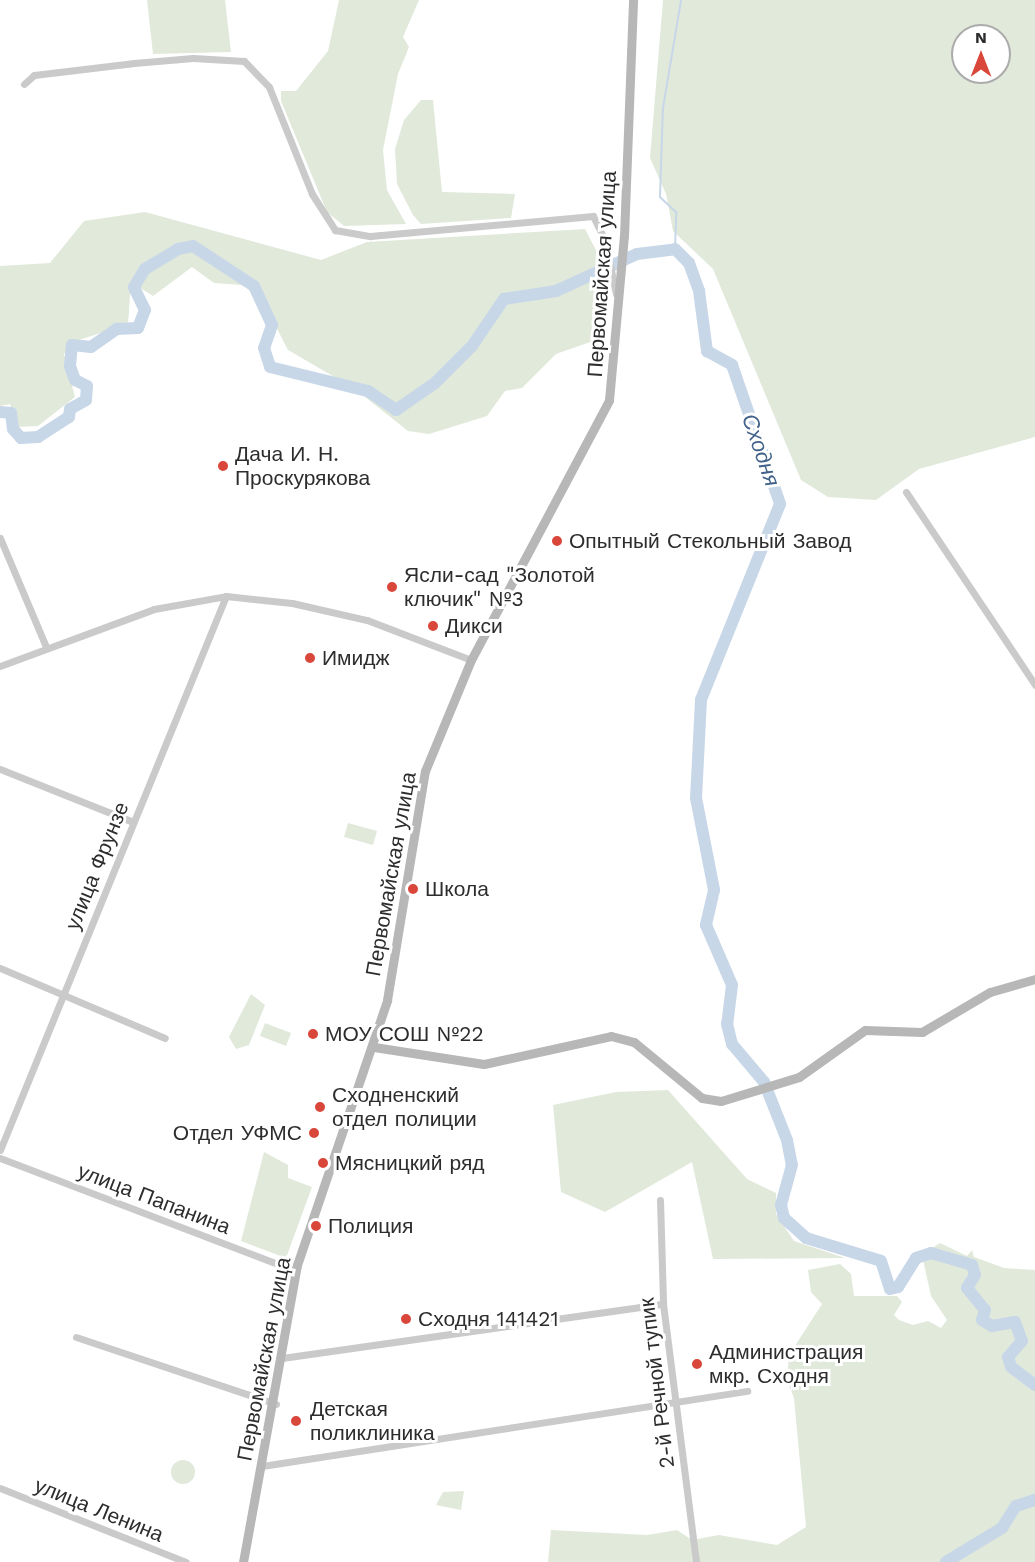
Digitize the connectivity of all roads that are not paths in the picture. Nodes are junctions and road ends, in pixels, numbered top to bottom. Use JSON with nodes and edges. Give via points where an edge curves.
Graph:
{"nodes":[{"id":1,"x":633,"y":0,"type":"edge"},
{"id":2,"x":24,"y":84,"type":"dead end"},
{"id":3,"x":617,"y":280,"type":"junction"},
{"id":4,"x":906,"y":492,"type":"dead end"},
{"id":5,"x":0,"y":538,"type":"edge"},
{"id":6,"x":226,"y":596,"type":"junction"},
{"id":7,"x":46,"y":647,"type":"junction"},
{"id":8,"x":471,"y":660,"type":"junction"},
{"id":9,"x":0,"y":666,"type":"edge"},
{"id":10,"x":1035,"y":685,"type":"edge"},
{"id":11,"x":0,"y":769,"type":"edge"},
{"id":12,"x":133,"y":822,"type":"junction"},
{"id":13,"x":0,"y":968,"type":"edge"},
{"id":14,"x":1035,"y":979,"type":"edge"},
{"id":15,"x":63,"y":993,"type":"junction"},
{"id":16,"x":165,"y":1038,"type":"dead end"},
{"id":17,"x":374,"y":1047,"type":"junction"},
{"id":18,"x":0,"y":1150,"type":"edge"},
{"id":19,"x":0,"y":1158,"type":"edge"},
{"id":20,"x":660,"y":1200,"type":"dead end"},
{"id":21,"x":296,"y":1271,"type":"junction"},
{"id":22,"x":663,"y":1304,"type":"junction"},
{"id":23,"x":76,"y":1337,"type":"dead end"},
{"id":24,"x":282,"y":1358,"type":"junction"},
{"id":25,"x":747,"y":1391,"type":"dead end"},
{"id":26,"x":276,"y":1404,"type":"junction"},
{"id":27,"x":675,"y":1405,"type":"junction"},
{"id":28,"x":262,"y":1466,"type":"junction"},
{"id":29,"x":0,"y":1488,"type":"edge"},
{"id":30,"x":186,"y":1562,"type":"edge"},
{"id":31,"x":243,"y":1562,"type":"edge"},
{"id":32,"x":696,"y":1562,"type":"edge"}],
"edges":[{"from":1,"to":3,"type":"main road","name":"Первомайская улица","via":[[624,236]]},
{"from":2,"to":3,"type":"street","via":[[34,75],[134,63],[193,58],[244,62],[269,87],[312,194],[335,230],[370,236],[592,216]]},
{"from":3,"to":8,"type":"main road","name":"Первомайская улица","via":[[619,308],[606,410]]},
{"from":4,"to":10,"type":"street"},
{"from":5,"to":7,"type":"street"},
{"from":6,"to":7,"type":"street","via":[[154,609]]},
{"from":6,"to":8,"type":"street","via":[[292,603],[367,620]]},
{"from":6,"to":12,"type":"street","name":"улица Фрунзе"},
{"from":7,"to":9,"type":"street"},
{"from":8,"to":17,"type":"main road","name":"Первомайская улица","via":[[416,803],[395,962]]},
{"from":11,"to":12,"type":"street"},
{"from":12,"to":15,"type":"street","name":"улица Фрунзе"},
{"from":13,"to":15,"type":"street"},
{"from":14,"to":17,"type":"main road","via":[[990,992],[922,1032],[865,1030],[775,1087],[721,1101],[702,1098],[634,1042],[611,1036],[484,1064]]},
{"from":15,"to":16,"type":"street"},
{"from":15,"to":18,"type":"street","name":"улица Фрунзе"},
{"from":17,"to":21,"type":"main road","name":"Первомайская улица"},
{"from":19,"to":21,"type":"street","name":"улица Папанина"},
{"from":20,"to":22,"type":"street","name":"2-й Речной тупик"},
{"from":21,"to":24,"type":"main road","name":"Первомайская улица"},
{"from":22,"to":24,"type":"street"},
{"from":22,"to":27,"type":"street","name":"2-й Речной тупик"},
{"from":23,"to":26,"type":"street"},
{"from":24,"to":26,"type":"main road","name":"Первомайская улица"},
{"from":25,"to":27,"type":"street"},
{"from":26,"to":28,"type":"main road","name":"Первомайская улица"},
{"from":27,"to":28,"type":"street"},
{"from":27,"to":32,"type":"street","name":"2-й Речной тупик"},
{"from":28,"to":31,"type":"main road","name":"Первомайская улица"},
{"from":29,"to":30,"type":"street","name":"улица Ленина"}]}
